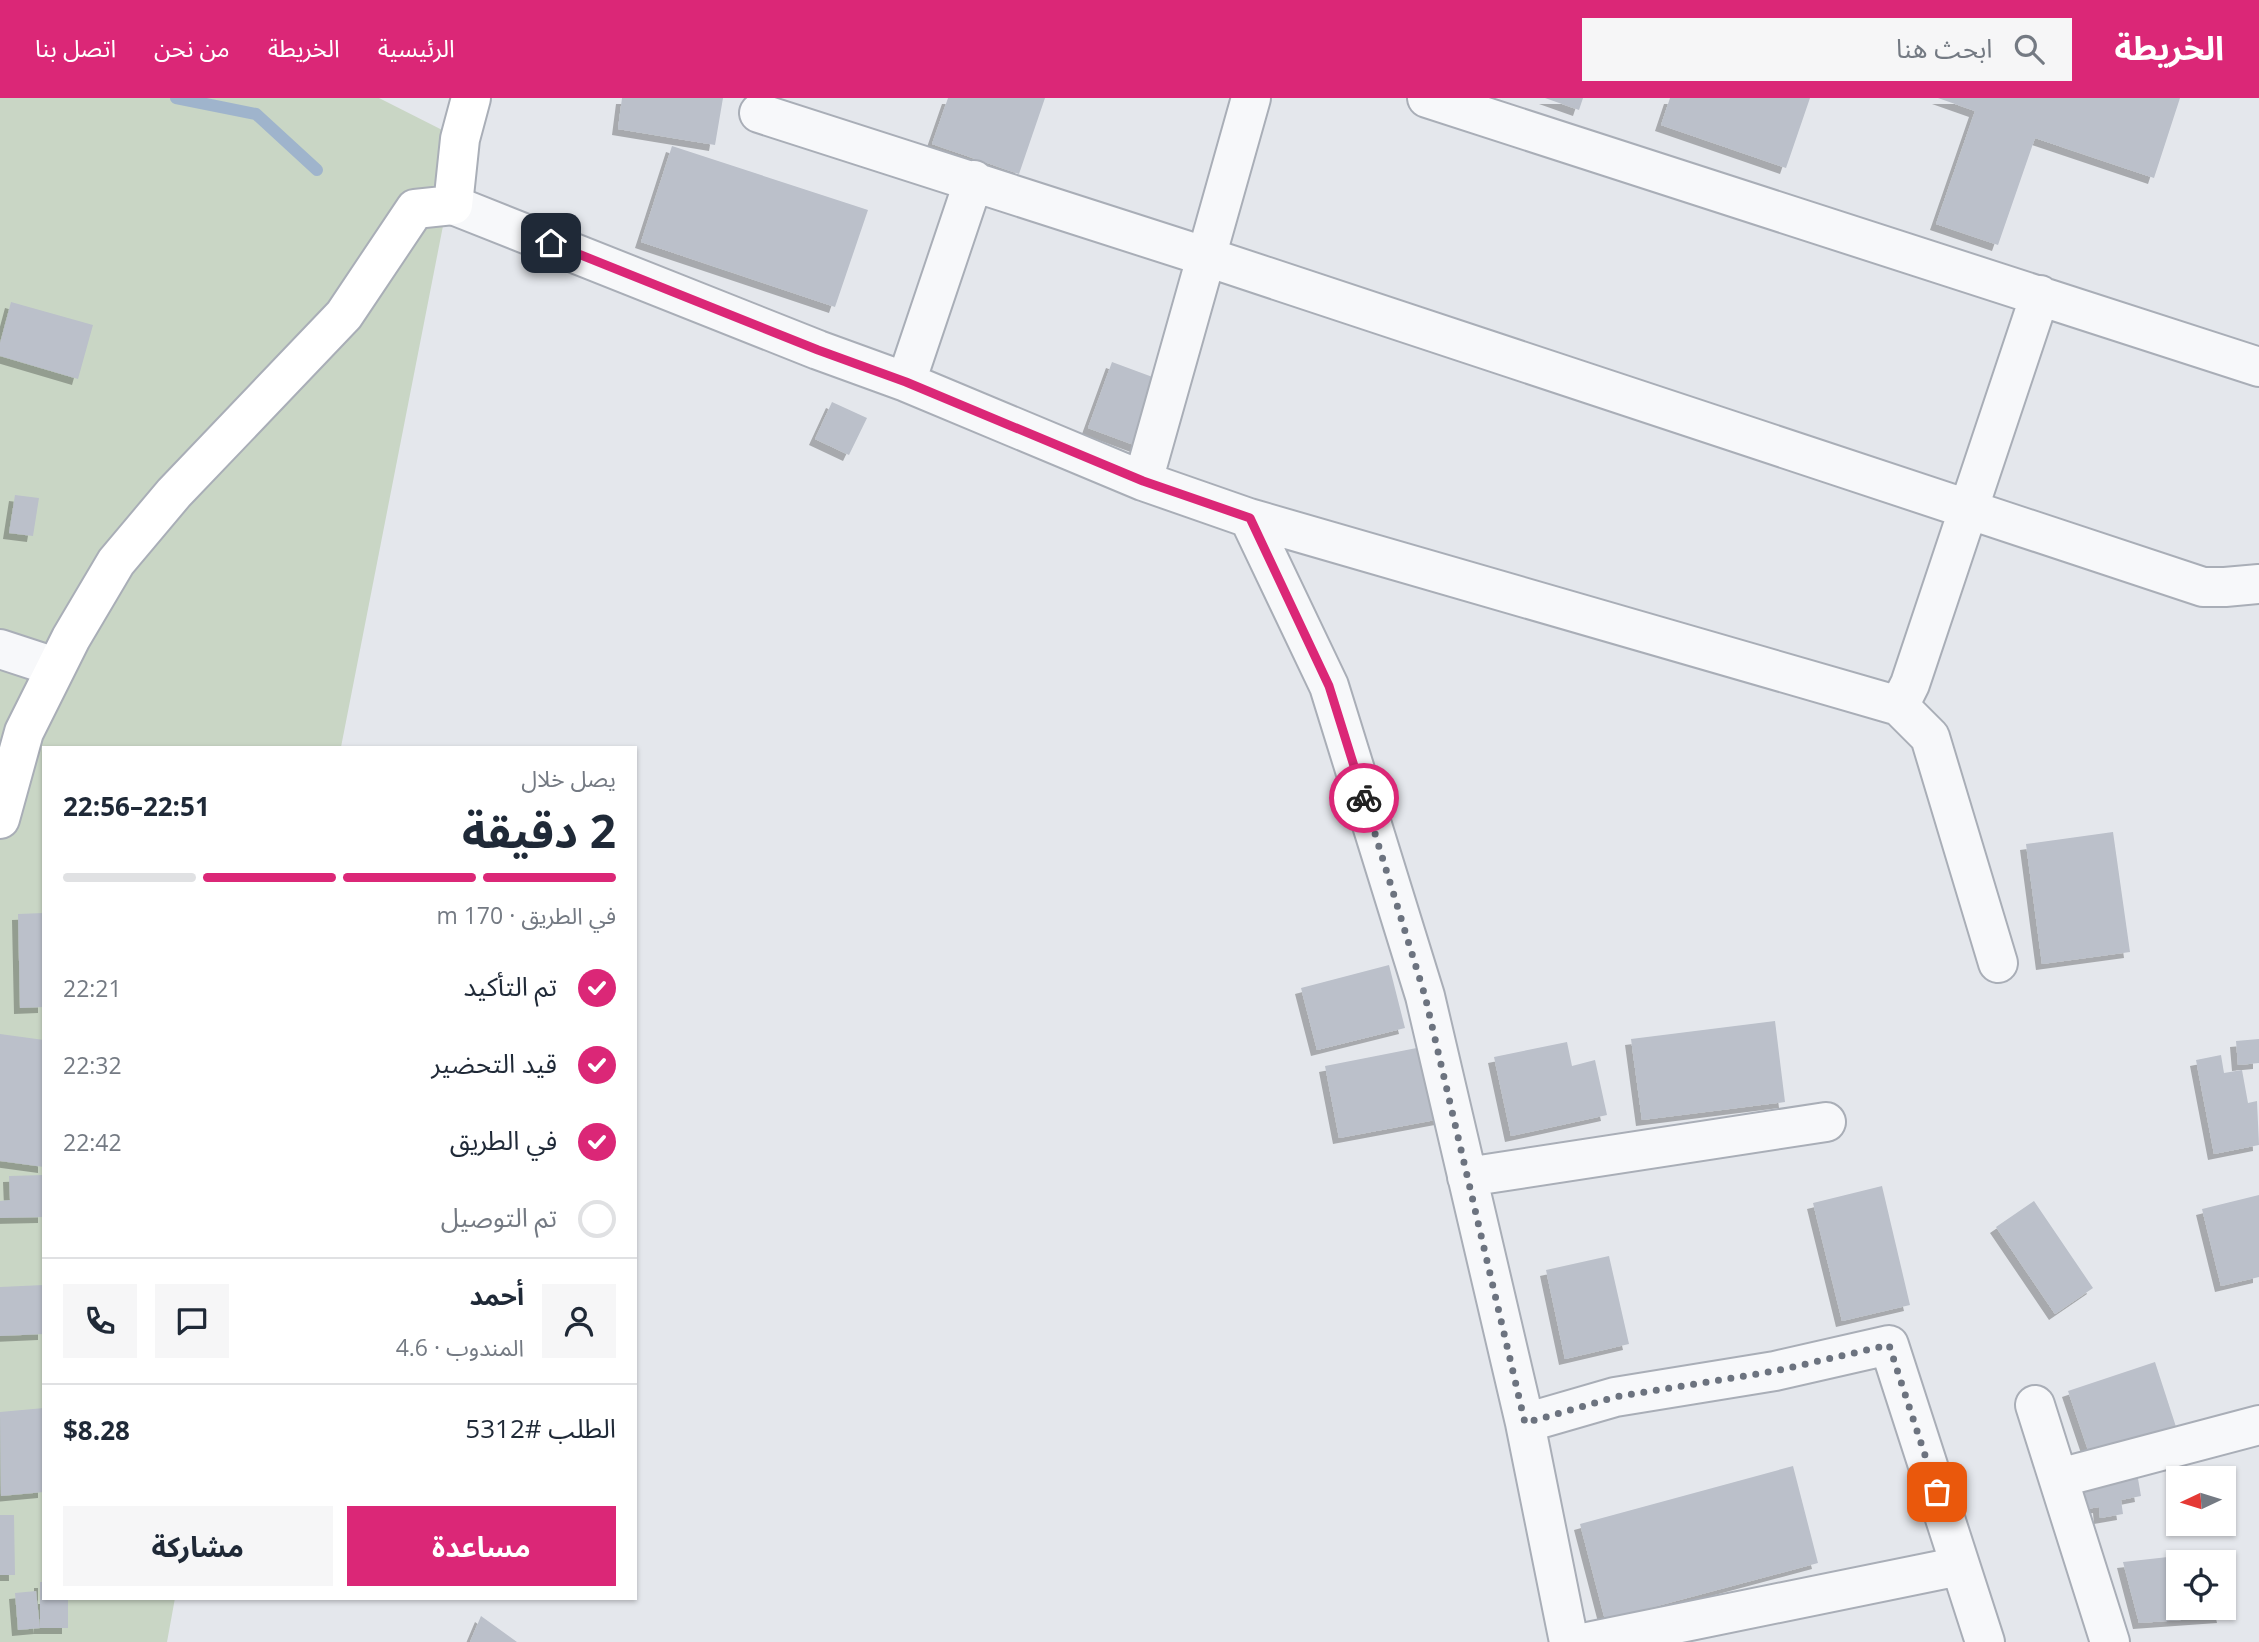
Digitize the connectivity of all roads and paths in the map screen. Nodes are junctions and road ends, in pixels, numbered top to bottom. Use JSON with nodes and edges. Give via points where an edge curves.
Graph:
{"nodes":[{"id":1,"x":471,"y":98,"type":"edge"},
{"id":2,"x":1251,"y":98,"type":"edge"},
{"id":3,"x":1427,"y":98,"type":"edge"},
{"id":4,"x":759,"y":113,"type":"dead end"},
{"id":5,"x":974,"y":180,"type":"junction"},
{"id":6,"x":453,"y":205,"type":"junction"},
{"id":7,"x":1207,"y":257,"type":"junction"},
{"id":8,"x":2039,"y":295,"type":"junction"},
{"id":9,"x":2259,"y":367,"type":"edge"},
{"id":10,"x":906,"y":382,"type":"junction"},
{"id":11,"x":1143,"y":481,"type":"junction"},
{"id":12,"x":1967,"y":510,"type":"junction"},
{"id":13,"x":1250,"y":518,"type":"junction"},
{"id":14,"x":2259,"y":583,"type":"edge"},
{"id":15,"x":0,"y":649,"type":"edge"},
{"id":16,"x":55,"y":667,"type":"junction"},
{"id":17,"x":1899,"y":706,"type":"junction"},
{"id":18,"x":0,"y":819,"type":"edge"},
{"id":19,"x":1998,"y":962,"type":"dead end"},
{"id":20,"x":1826,"y":1122,"type":"dead end"},
{"id":21,"x":1467,"y":1177,"type":"junction"},
{"id":22,"x":2035,"y":1405,"type":"dead end"},
{"id":23,"x":1525,"y":1423,"type":"junction"},
{"id":24,"x":2259,"y":1425,"type":"edge"},
{"id":25,"x":2059,"y":1478,"type":"junction"},
{"id":26,"x":1960,"y":1566,"type":"junction"},
{"id":27,"x":1569,"y":1642,"type":"edge"},
{"id":28,"x":1587,"y":1642,"type":"edge"},
{"id":29,"x":1985,"y":1642,"type":"edge"},
{"id":30,"x":2110,"y":1642,"type":"edge"}],
"edges":[{"from":1,"to":6,"type":"main road","via":[[460,139]]},
{"from":2,"to":7,"type":"street"},
{"from":3,"to":8,"type":"street"},
{"from":4,"to":5,"type":"street"},
{"from":5,"to":7,"type":"street"},
{"from":5,"to":10,"type":"street"},
{"from":6,"to":10,"type":"street"},
{"from":6,"to":16,"type":"main road","via":[[415,209],[344,315],[174,494],[116,562]]},
{"from":7,"to":11,"type":"street"},
{"from":7,"to":12,"type":"street"},
{"from":8,"to":9,"type":"street"},
{"from":8,"to":12,"type":"street"},
{"from":10,"to":11,"type":"street"},
{"from":11,"to":13,"type":"street"},
{"from":12,"to":14,"type":"street","via":[[2203,587]]},
{"from":12,"to":17,"type":"street"},
{"from":13,"to":17,"type":"street"},
{"from":13,"to":21,"type":"street","via":[[1329,686],[1425,996]]},
{"from":15,"to":16,"type":"street"},
{"from":16,"to":18,"type":"main road","via":[[24,732]]},
{"from":17,"to":19,"type":"street","via":[[1930,737]]},
{"from":20,"to":21,"type":"street"},
{"from":21,"to":23,"type":"street"},
{"from":22,"to":25,"type":"street"},
{"from":23,"to":26,"type":"street","via":[[1615,1397],[1775,1371],[1889,1345]]},
{"from":23,"to":27,"type":"street"},
{"from":24,"to":25,"type":"street"},
{"from":25,"to":30,"type":"street"},
{"from":26,"to":28,"type":"street"},
{"from":26,"to":29,"type":"street"}]}
